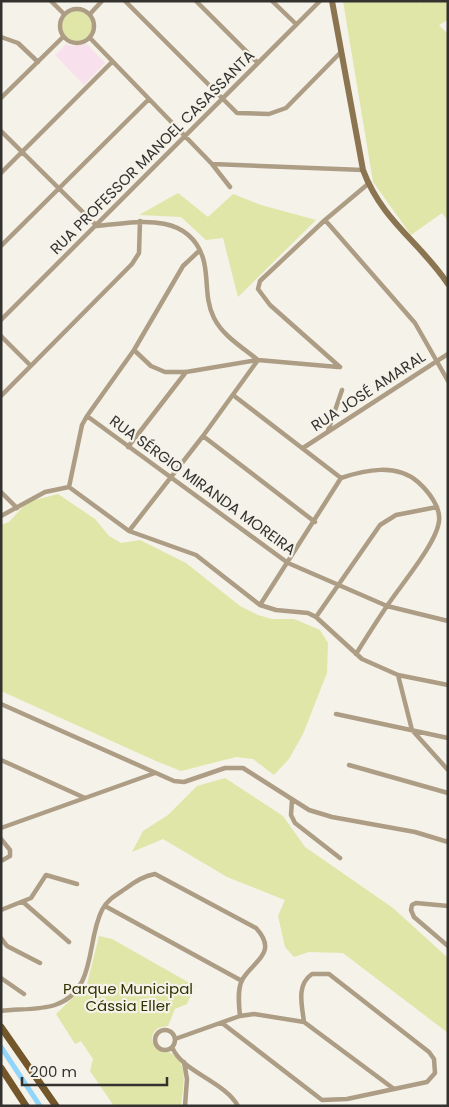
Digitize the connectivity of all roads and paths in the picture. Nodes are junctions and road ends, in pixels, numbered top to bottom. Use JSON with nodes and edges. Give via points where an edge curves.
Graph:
{"nodes":[{"id":1,"x":52,"y":1,"type":"edge"},
{"id":2,"x":102,"y":1,"type":"edge"},
{"id":3,"x":125,"y":1,"type":"edge"},
{"id":4,"x":196,"y":1,"type":"edge"},
{"id":5,"x":272,"y":1,"type":"edge"},
{"id":6,"x":320,"y":1,"type":"edge"},
{"id":7,"x":332,"y":1,"type":"edge"},
{"id":8,"x":64,"y":14,"type":"junction"},
{"id":9,"x":90,"y":14,"type":"junction"},
{"id":10,"x":296,"y":24,"type":"junction"},
{"id":11,"x":63,"y":37,"type":"junction"},
{"id":12,"x":1,"y":38,"type":"edge"},
{"id":13,"x":90,"y":38,"type":"junction"},
{"id":14,"x":340,"y":53,"type":"junction"},
{"id":15,"x":38,"y":62,"type":"junction"},
{"id":16,"x":112,"y":62,"type":"junction"},
{"id":17,"x":258,"y":63,"type":"junction"},
{"id":18,"x":1,"y":98,"type":"edge"},
{"id":19,"x":223,"y":99,"type":"junction"},
{"id":20,"x":148,"y":100,"type":"junction"},
{"id":21,"x":1,"y":131,"type":"edge"},
{"id":22,"x":185,"y":137,"type":"junction"},
{"id":23,"x":22,"y":152,"type":"junction"},
{"id":24,"x":212,"y":164,"type":"junction"},
{"id":25,"x":363,"y":170,"type":"junction"},
{"id":26,"x":1,"y":173,"type":"edge"},
{"id":27,"x":368,"y":184,"type":"junction"},
{"id":28,"x":230,"y":187,"type":"dead end"},
{"id":29,"x":60,"y":188,"type":"junction"},
{"id":30,"x":325,"y":220,"type":"junction"},
{"id":31,"x":140,"y":221,"type":"junction"},
{"id":32,"x":97,"y":226,"type":"junction"},
{"id":33,"x":1,"y":246,"type":"edge"},
{"id":34,"x":199,"y":251,"type":"junction"},
{"id":35,"x":448,"y":284,"type":"edge"},
{"id":36,"x":1,"y":320,"type":"edge"},
{"id":37,"x":1,"y":336,"type":"edge"},
{"id":38,"x":134,"y":350,"type":"junction"},
{"id":39,"x":448,"y":354,"type":"edge"},
{"id":40,"x":258,"y":360,"type":"junction"},
{"id":41,"x":436,"y":362,"type":"junction"},
{"id":42,"x":30,"y":365,"type":"junction"},
{"id":43,"x":186,"y":372,"type":"junction"},
{"id":44,"x":448,"y":381,"type":"edge"},
{"id":45,"x":342,"y":390,"type":"dead end"},
{"id":46,"x":233,"y":395,"type":"junction"},
{"id":47,"x":1,"y":396,"type":"edge"},
{"id":48,"x":87,"y":416,"type":"junction"},
{"id":49,"x":328,"y":431,"type":"junction"},
{"id":50,"x":203,"y":436,"type":"junction"},
{"id":51,"x":128,"y":447,"type":"junction"},
{"id":52,"x":303,"y":448,"type":"junction"},
{"id":53,"x":171,"y":477,"type":"junction"},
{"id":54,"x":341,"y":478,"type":"junction"},
{"id":55,"x":69,"y":487,"type":"junction"},
{"id":56,"x":1,"y":492,"type":"edge"},
{"id":57,"x":16,"y":508,"type":"junction"},
{"id":58,"x":437,"y":508,"type":"junction"},
{"id":59,"x":1,"y":516,"type":"edge"},
{"id":60,"x":315,"y":522,"type":"junction"},
{"id":61,"x":129,"y":531,"type":"junction"},
{"id":62,"x":288,"y":563,"type":"junction"},
{"id":63,"x":337,"y":586,"type":"junction"},
{"id":64,"x":260,"y":605,"type":"junction"},
{"id":65,"x":387,"y":606,"type":"junction"},
{"id":66,"x":316,"y":617,"type":"junction"},
{"id":67,"x":447,"y":619,"type":"edge"},
{"id":68,"x":356,"y":654,"type":"junction"},
{"id":69,"x":398,"y":675,"type":"junction"},
{"id":70,"x":448,"y":685,"type":"edge"},
{"id":71,"x":1,"y":704,"type":"edge"},
{"id":72,"x":336,"y":714,"type":"dead end"},
{"id":73,"x":412,"y":730,"type":"junction"},
{"id":74,"x":448,"y":738,"type":"edge"},
{"id":75,"x":1,"y":760,"type":"edge"},
{"id":76,"x":349,"y":765,"type":"dead end"},
{"id":77,"x":448,"y":770,"type":"edge"},
{"id":78,"x":155,"y":773,"type":"junction"},
{"id":79,"x":448,"y":793,"type":"edge"},
{"id":80,"x":85,"y":798,"type":"junction"},
{"id":81,"x":292,"y":800,"type":"junction"},
{"id":82,"x":1,"y":828,"type":"edge"},
{"id":83,"x":1,"y":839,"type":"edge"},
{"id":84,"x":448,"y":842,"type":"edge"},
{"id":85,"x":340,"y":858,"type":"dead end"},
{"id":86,"x":1,"y":861,"type":"edge"},
{"id":87,"x":77,"y":884,"type":"dead end"},
{"id":88,"x":23,"y":902,"type":"junction"},
{"id":89,"x":104,"y":906,"type":"junction"},
{"id":90,"x":448,"y":906,"type":"edge"},
{"id":91,"x":1,"y":910,"type":"edge"},
{"id":92,"x":1,"y":938,"type":"edge"},
{"id":93,"x":69,"y":942,"type":"dead end"},
{"id":94,"x":7,"y":946,"type":"junction"},
{"id":95,"x":448,"y":946,"type":"edge"},
{"id":96,"x":1,"y":950,"type":"edge"},
{"id":97,"x":40,"y":963,"type":"dead end"},
{"id":98,"x":1,"y":978,"type":"edge"},
{"id":99,"x":242,"y":981,"type":"junction"},
{"id":100,"x":24,"y":994,"type":"dead end"},
{"id":101,"x":1,"y":1010,"type":"edge"},
{"id":102,"x":240,"y":1016,"type":"junction"},
{"id":103,"x":304,"y":1022,"type":"junction"},
{"id":104,"x":222,"y":1023,"type":"junction"},
{"id":105,"x":1,"y":1027,"type":"edge"},
{"id":106,"x":175,"y":1039,"type":"junction"},
{"id":107,"x":172,"y":1047,"type":"junction"},
{"id":108,"x":183,"y":1061,"type":"junction"},
{"id":109,"x":1,"y":1068,"type":"edge"},
{"id":110,"x":200,"y":1073,"type":"junction"},
{"id":111,"x":187,"y":1079,"type":"junction"},
{"id":112,"x":394,"y":1089,"type":"junction"},
{"id":113,"x":26,"y":1106,"type":"edge"},
{"id":114,"x":56,"y":1106,"type":"edge"},
{"id":115,"x":185,"y":1106,"type":"edge"},
{"id":116,"x":238,"y":1106,"type":"edge"}],
"edges":[{"from":1,"to":8,"type":"street"},
{"from":2,"to":9,"type":"street"},
{"from":3,"to":19,"type":"street"},
{"from":4,"to":17,"type":"street"},
{"from":5,"to":10,"type":"street"},
{"from":6,"to":10,"type":"street","name":"RUA PROFESSOR MANOEL CASASSANTA"},
{"from":7,"to":14,"type":"street"},
{"from":8,"to":9,"type":"street","via":[[80,9]]},
{"from":8,"to":11,"type":"street","via":[[60,23]]},
{"from":9,"to":13,"type":"street","via":[[94,24]]},
{"from":10,"to":17,"type":"street","name":"RUA PROFESSOR MANOEL CASASSANTA"},
{"from":11,"to":13,"type":"street","via":[[79,43]]},
{"from":11,"to":15,"type":"street"},
{"from":12,"to":15,"type":"street","via":[[18,44]]},
{"from":13,"to":16,"type":"street"},
{"from":14,"to":19,"type":"street","via":[[286,108],[269,114],[237,113]]},
{"from":14,"to":25,"type":"street"},
{"from":15,"to":18,"type":"street"},
{"from":16,"to":20,"type":"street"},
{"from":16,"to":23,"type":"street"},
{"from":17,"to":19,"type":"street","name":"RUA PROFESSOR MANOEL CASASSANTA"},
{"from":19,"to":22,"type":"street","name":"RUA PROFESSOR MANOEL CASASSANTA"},
{"from":20,"to":22,"type":"street"},
{"from":20,"to":29,"type":"street"},
{"from":21,"to":23,"type":"street"},
{"from":22,"to":24,"type":"street"},
{"from":22,"to":32,"type":"street","name":"RUA PROFESSOR MANOEL CASASSANTA"},
{"from":23,"to":26,"type":"street"},
{"from":23,"to":29,"type":"street"},
{"from":24,"to":25,"type":"street"},
{"from":24,"to":28,"type":"street"},
{"from":25,"to":27,"type":"street"},
{"from":27,"to":30,"type":"street"},
{"from":27,"to":35,"type":"street","via":[[385,212]]},
{"from":29,"to":32,"type":"street"},
{"from":29,"to":33,"type":"street"},
{"from":30,"to":40,"type":"street","via":[[260,280],[258,289],[270,306],[340,368]]},
{"from":30,"to":41,"type":"street","via":[[415,323]]},
{"from":31,"to":32,"type":"street"},
{"from":31,"to":34,"type":"street","via":[[173,224],[190,235]]},
{"from":31,"to":42,"type":"street","via":[[139,253],[132,264]]},
{"from":32,"to":36,"type":"street","name":"RUA PROFESSOR MANOEL CASASSANTA"},
{"from":34,"to":38,"type":"street","via":[[183,266]]},
{"from":34,"to":40,"type":"street","via":[[214,318],[228,337]]},
{"from":37,"to":42,"type":"street"},
{"from":38,"to":43,"type":"street","via":[[151,366],[165,372]]},
{"from":38,"to":48,"type":"street"},
{"from":39,"to":41,"type":"street","name":"RUA JOSÉ AMARAL"},
{"from":40,"to":43,"type":"street"},
{"from":40,"to":46,"type":"street"},
{"from":41,"to":44,"type":"street"},
{"from":41,"to":49,"type":"street","name":"RUA JOSÉ AMARAL"},
{"from":42,"to":47,"type":"street"},
{"from":43,"to":51,"type":"street"},
{"from":45,"to":49,"type":"street"},
{"from":46,"to":50,"type":"street"},
{"from":46,"to":52,"type":"street"},
{"from":48,"to":51,"type":"street","name":"RUA SÉRGIO MIRANDA MOREIRA"},
{"from":48,"to":55,"type":"street","via":[[82,425]]},
{"from":49,"to":52,"type":"street","name":"RUA JOSÉ AMARAL"},
{"from":50,"to":53,"type":"street"},
{"from":50,"to":60,"type":"street"},
{"from":51,"to":53,"type":"street","name":"RUA SÉRGIO MIRANDA MOREIRA"},
{"from":52,"to":54,"type":"street"},
{"from":53,"to":61,"type":"street"},
{"from":53,"to":62,"type":"street","name":"RUA SÉRGIO MIRANDA MOREIRA"},
{"from":54,"to":58,"type":"street","via":[[368,471],[402,472],[416,480]]},
{"from":54,"to":60,"type":"street"},
{"from":55,"to":57,"type":"street","via":[[45,492]]},
{"from":55,"to":61,"type":"street"},
{"from":56,"to":57,"type":"street"},
{"from":57,"to":59,"type":"street"},
{"from":58,"to":63,"type":"street","via":[[396,515],[385,521]]},
{"from":58,"to":65,"type":"street","via":[[436,534]]},
{"from":60,"to":62,"type":"street"},
{"from":61,"to":64,"type":"street","via":[[196,555]]},
{"from":62,"to":63,"type":"street","name":"RUA SÉRGIO MIRANDA MOREIRA"},
{"from":62,"to":64,"type":"street"},
{"from":63,"to":65,"type":"street","name":"RUA SÉRGIO MIRANDA MOREIRA"},
{"from":63,"to":66,"type":"street"},
{"from":64,"to":66,"type":"street"},
{"from":65,"to":67,"type":"street","name":"RUA SÉRGIO MIRANDA MOREIRA"},
{"from":65,"to":68,"type":"street"},
{"from":66,"to":68,"type":"street"},
{"from":68,"to":69,"type":"street"},
{"from":69,"to":70,"type":"street"},
{"from":69,"to":73,"type":"street"},
{"from":71,"to":78,"type":"street"},
{"from":72,"to":73,"type":"street"},
{"from":73,"to":74,"type":"street"},
{"from":73,"to":77,"type":"street"},
{"from":75,"to":80,"type":"street"},
{"from":76,"to":79,"type":"street"},
{"from":78,"to":80,"type":"street"},
{"from":78,"to":81,"type":"street","via":[[179,782],[239,767],[251,771]]},
{"from":80,"to":82,"type":"street"},
{"from":81,"to":84,"type":"street","via":[[309,810],[332,817],[415,832]]},
{"from":81,"to":85,"type":"street","via":[[291,815],[296,823]]},
{"from":83,"to":86,"type":"street","via":[[10,850],[10,856]]},
{"from":87,"to":88,"type":"street","via":[[46,875],[31,898]]},
{"from":88,"to":91,"type":"street"},
{"from":88,"to":93,"type":"street"},
{"from":89,"to":99,"type":"street"},
{"from":89,"to":99,"type":"street","via":[[147,876],[163,876],[260,932],[265,943],[263,956]]},
{"from":89,"to":101,"type":"street","via":[[86,972],[78,988],[54,1006]]},
{"from":90,"to":95,"type":"street","via":[[416,903],[411,907],[414,917]]},
{"from":92,"to":94,"type":"street"},
{"from":94,"to":96,"type":"street"},
{"from":94,"to":97,"type":"street"},
{"from":98,"to":100,"type":"street"},
{"from":99,"to":102,"type":"street"},
{"from":102,"to":103,"type":"street","via":[[254,1014]]},
{"from":102,"to":104,"type":"street"},
{"from":103,"to":112,"type":"street"},
{"from":103,"to":112,"type":"street","via":[[301,996],[304,981],[312,974],[329,974],[434,1059],[435,1073],[427,1082]]},
{"from":104,"to":106,"type":"street"},
{"from":104,"to":112,"type":"street","via":[[322,1100],[347,1099]]},
{"from":105,"to":114,"type":"main road"},
{"from":106,"to":107,"type":"street"},
{"from":106,"to":107,"type":"street","via":[[168,1030],[160,1031],[155,1038],[160,1048]]},
{"from":107,"to":108,"type":"street"},
{"from":108,"to":110,"type":"street"},
{"from":108,"to":111,"type":"street"},
{"from":109,"to":113,"type":"main road"},
{"from":110,"to":111,"type":"street","via":[[194,1073]]},
{"from":110,"to":116,"type":"street","via":[[231,1096]]},
{"from":111,"to":115,"type":"street"}]}
